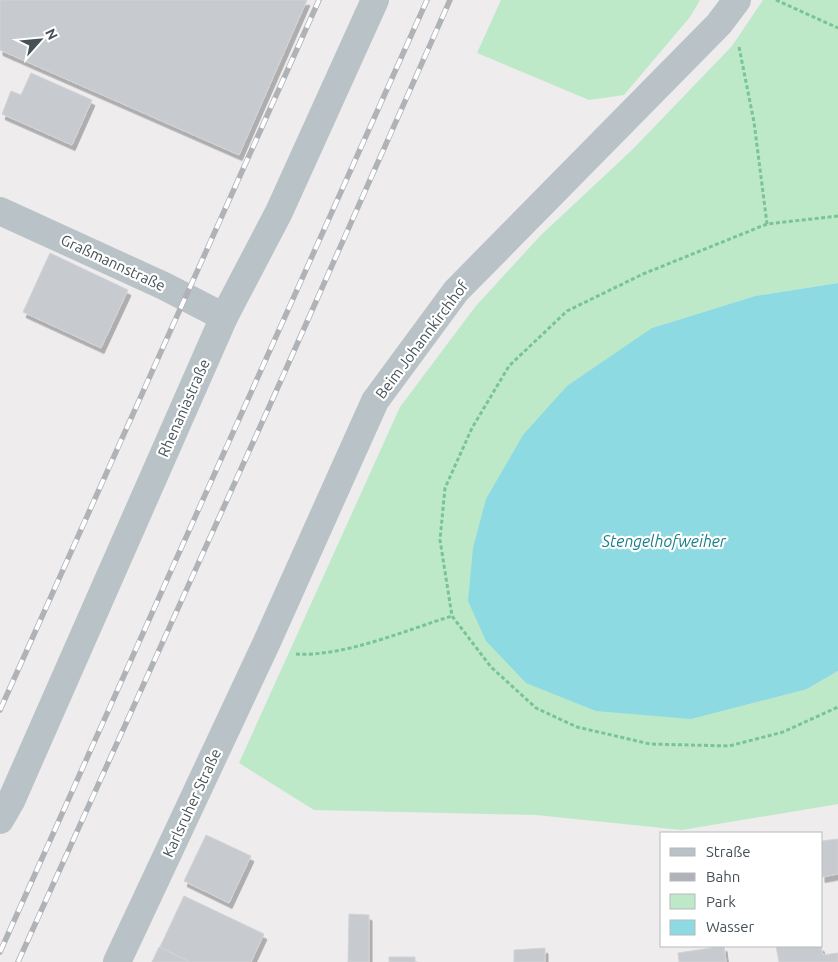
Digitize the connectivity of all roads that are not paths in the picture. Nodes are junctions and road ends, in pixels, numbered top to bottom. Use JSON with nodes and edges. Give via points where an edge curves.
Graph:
{"nodes":[{"id":1,"x":376,"y":0,"type":"edge"},
{"id":2,"x":737,"y":0,"type":"edge"},
{"id":3,"x":0,"y":211,"type":"edge"},
{"id":4,"x":224,"y":317,"type":"junction"},
{"id":5,"x":266,"y":644,"type":"joint"},
{"id":6,"x":0,"y":820,"type":"edge"},
{"id":7,"x":117,"y":962,"type":"edge"}],
"edges":[{"from":1,"to":4,"type":"street","name":"Rhenaniastraße","via":[[279,212]]},
{"from":2,"to":5,"type":"street","name":"Beim Johannkirchhof","via":[[719,24],[456,291],[375,401]]},
{"from":3,"to":4,"type":"street","name":"Graßmannstraße"},
{"from":4,"to":6,"type":"street","name":"Rhenaniastraße"},
{"from":5,"to":7,"type":"street","name":"Karlsruher Straße"}]}
